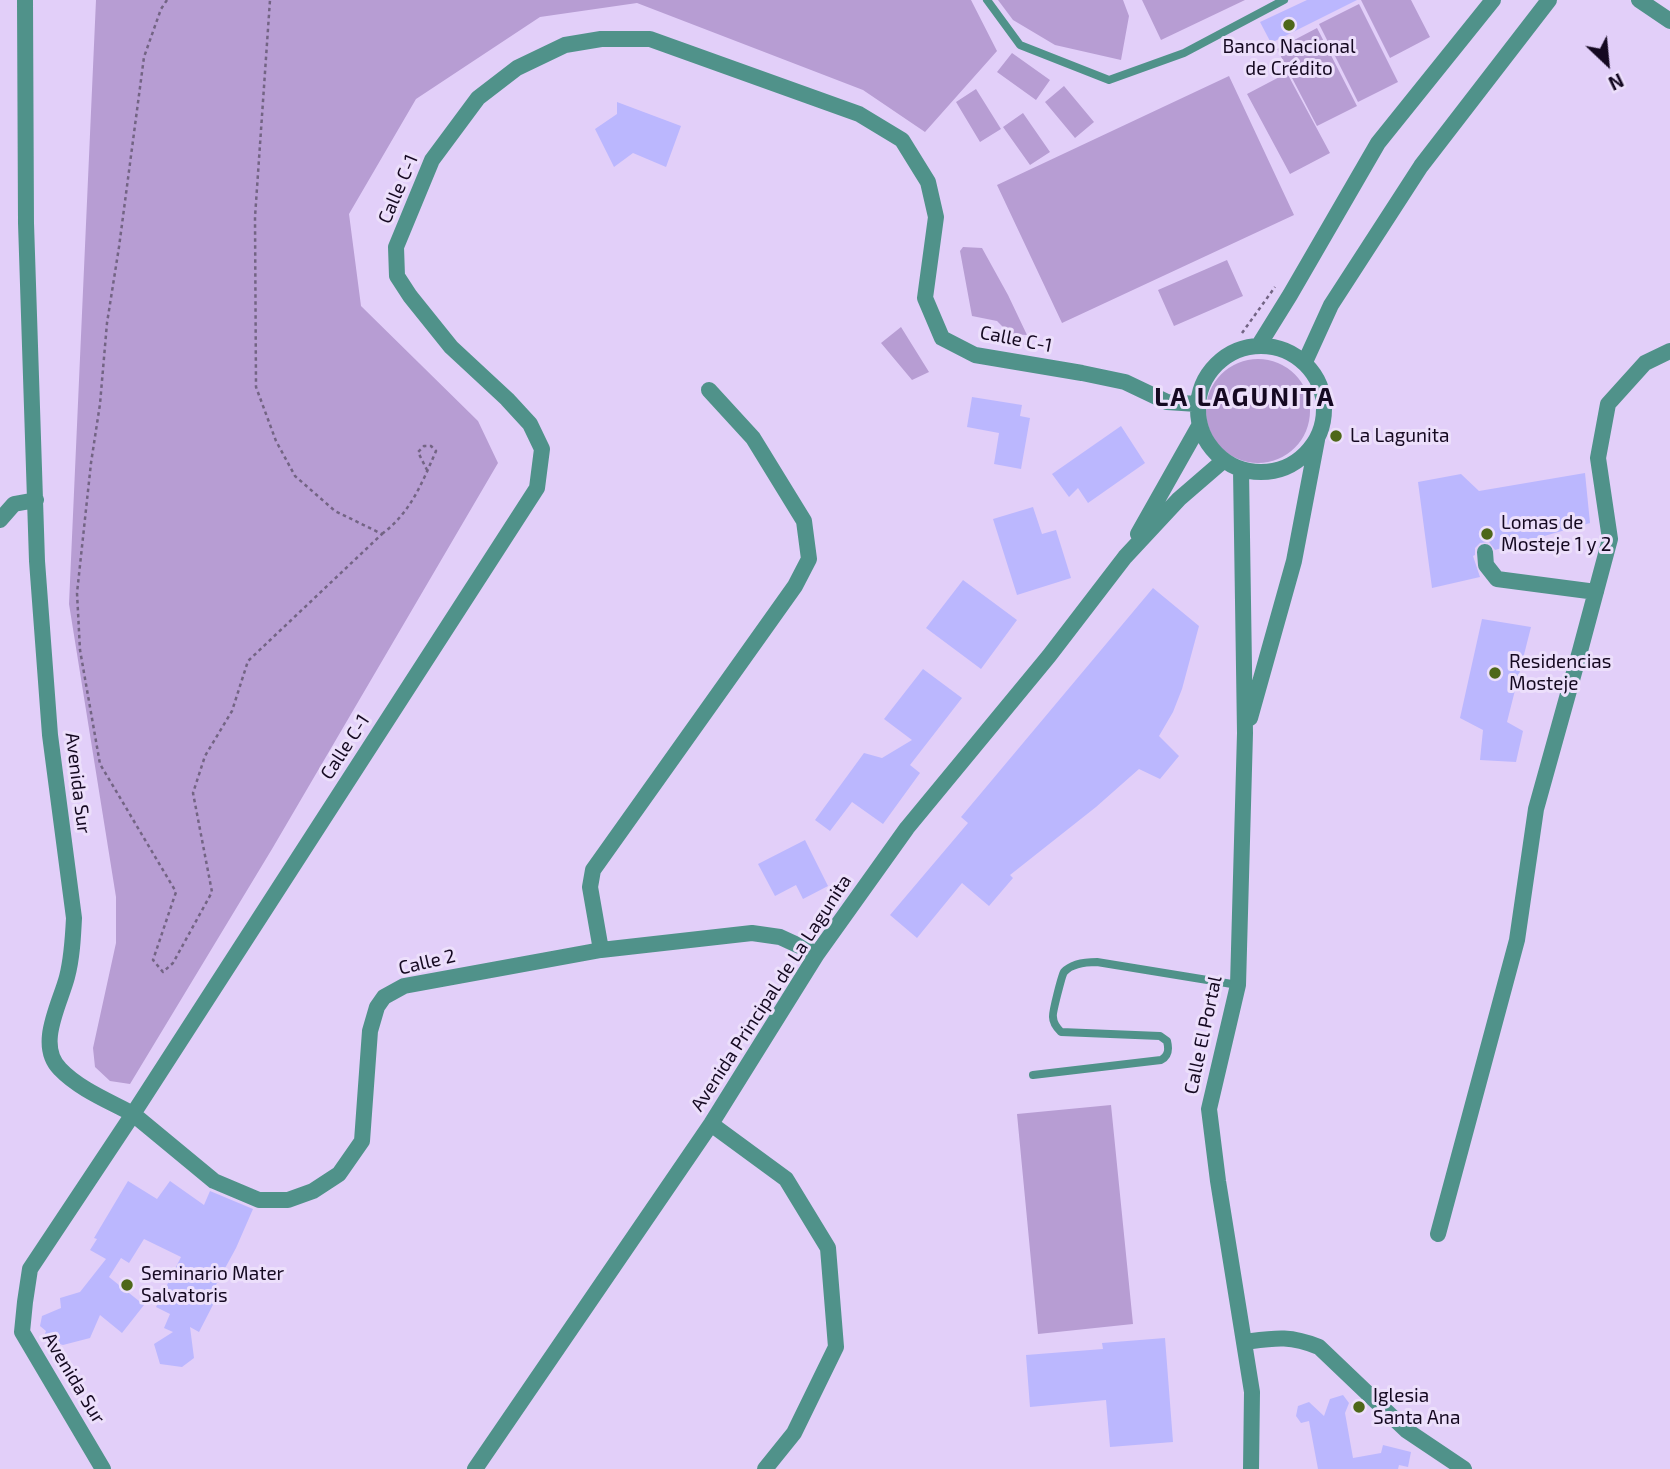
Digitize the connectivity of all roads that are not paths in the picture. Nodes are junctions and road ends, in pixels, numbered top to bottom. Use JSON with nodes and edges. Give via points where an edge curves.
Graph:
{"nodes":[{"id":1,"x":25,"y":0,"type":"edge"},
{"id":2,"x":987,"y":0,"type":"edge"},
{"id":3,"x":1284,"y":0,"type":"edge"},
{"id":4,"x":1493,"y":0,"type":"edge"},
{"id":5,"x":1549,"y":0,"type":"edge"},
{"id":6,"x":1639,"y":0,"type":"edge"},
{"id":7,"x":1670,"y":21,"type":"edge"},
{"id":8,"x":1259,"y":345,"type":"junction"},
{"id":9,"x":1670,"y":351,"type":"edge"},
{"id":10,"x":1305,"y":362,"type":"junction"},
{"id":11,"x":709,"y":390,"type":"dead end"},
{"id":12,"x":1197,"y":404,"type":"junction"},
{"id":13,"x":1199,"y":426,"type":"junction"},
{"id":14,"x":1318,"y":439,"type":"junction"},
{"id":15,"x":1223,"y":461,"type":"junction"},
{"id":16,"x":1241,"y":470,"type":"junction"},
{"id":17,"x":36,"y":500,"type":"junction"},
{"id":18,"x":0,"y":520,"type":"edge"},
{"id":19,"x":1485,"y":552,"type":"dead end"},
{"id":20,"x":1125,"y":558,"type":"junction"},
{"id":21,"x":1596,"y":592,"type":"junction"},
{"id":22,"x":1245,"y":733,"type":"junction"},
{"id":23,"x":601,"y":950,"type":"junction"},
{"id":24,"x":817,"y":954,"type":"junction"},
{"id":25,"x":1238,"y":985,"type":"junction"},
{"id":26,"x":1034,"y":1075,"type":"dead end"},
{"id":27,"x":133,"y":1114,"type":"junction"},
{"id":28,"x":711,"y":1124,"type":"junction"},
{"id":29,"x":1437,"y":1234,"type":"dead end"},
{"id":30,"x":1244,"y":1342,"type":"junction"},
{"id":31,"x":103,"y":1469,"type":"edge"},
{"id":32,"x":475,"y":1469,"type":"edge"},
{"id":33,"x":765,"y":1469,"type":"edge"},
{"id":34,"x":1251,"y":1469,"type":"edge"},
{"id":35,"x":1464,"y":1469,"type":"edge"}],
"edges":[{"from":1,"to":17,"type":"street","name":"Avenida Sur","via":[[26,223]]},
{"from":2,"to":3,"type":"lane","via":[[1020,45],[1109,80],[1184,53]]},
{"from":4,"to":8,"type":"street","via":[[1378,143]]},
{"from":5,"to":10,"type":"street","via":[[1421,166],[1331,305]]},
{"from":6,"to":7,"type":"street"},
{"from":8,"to":10,"type":"street"},
{"from":8,"to":12,"type":"street","via":[[1229,354],[1207,375]]},
{"from":9,"to":21,"type":"street","via":[[1645,363],[1608,404],[1598,458],[1610,539]]},
{"from":10,"to":14,"type":"street","via":[[1318,378],[1324,397],[1325,417]]},
{"from":11,"to":23,"type":"street","via":[[753,438],[804,522],[809,559],[795,586],[593,870],[590,887]]},
{"from":12,"to":13,"type":"street"},
{"from":12,"to":27,"type":"street","name":"Calle C-1","via":[[1167,402],[1125,382],[975,355],[942,338],[925,298],[936,217],[928,182],[902,140],[859,114],[650,39],[565,45],[517,68],[478,98],[432,160],[396,247],[396,266],[410,296],[451,347],[530,424],[542,449],[537,488]]},
{"from":13,"to":15,"type":"street"},
{"from":13,"to":20,"type":"street","name":"Avenida Principal de La Lagunita"},
{"from":14,"to":16,"type":"street","via":[[1298,461],[1271,472]]},
{"from":14,"to":22,"type":"street","name":"Calle El Portal","via":[[1294,561]]},
{"from":15,"to":16,"type":"street"},
{"from":15,"to":20,"type":"street","name":"Avenida Principal de La Lagunita","via":[[1179,499]]},
{"from":16,"to":22,"type":"street","name":"Calle El Portal"},
{"from":17,"to":18,"type":"street","via":[[14,504]]},
{"from":17,"to":27,"type":"street","name":"Avenida Sur","via":[[50,735],[74,918],[68,975],[50,1030],[52,1058],[74,1082]]},
{"from":19,"to":21,"type":"street","via":[[1486,565],[1497,579]]},
{"from":20,"to":24,"type":"street","name":"Avenida Principal de La Lagunita","via":[[908,828]]},
{"from":21,"to":29,"type":"street","via":[[1536,809],[1517,940]]},
{"from":22,"to":25,"type":"street","name":"Calle El Portal"},
{"from":23,"to":24,"type":"street","name":"Calle 2","via":[[752,933],[780,937]]},
{"from":23,"to":27,"type":"street","name":"Calle 2","via":[[404,986],[384,997],[370,1031],[362,1141],[339,1174],[288,1200],[259,1200],[214,1181]]},
{"from":24,"to":28,"type":"street","name":"Avenida Principal de La Lagunita"},
{"from":25,"to":26,"type":"lane","via":[[1097,962],[1072,966],[1063,973],[1052,1018],[1062,1032],[1160,1036],[1167,1041],[1168,1052],[1161,1060]]},
{"from":25,"to":30,"type":"street","name":"Calle El Portal","via":[[1209,1109]]},
{"from":27,"to":31,"type":"street","name":"Avenida Sur","via":[[30,1269],[24,1302],[22,1332]]},
{"from":28,"to":32,"type":"street","name":"Avenida Principal de La Lagunita"},
{"from":28,"to":33,"type":"street","via":[[786,1180],[828,1248],[836,1347],[794,1433]]},
{"from":30,"to":34,"type":"street","name":"Calle El Portal","via":[[1252,1392]]},
{"from":30,"to":35,"type":"street","via":[[1282,1337],[1319,1348],[1406,1430]]}]}
